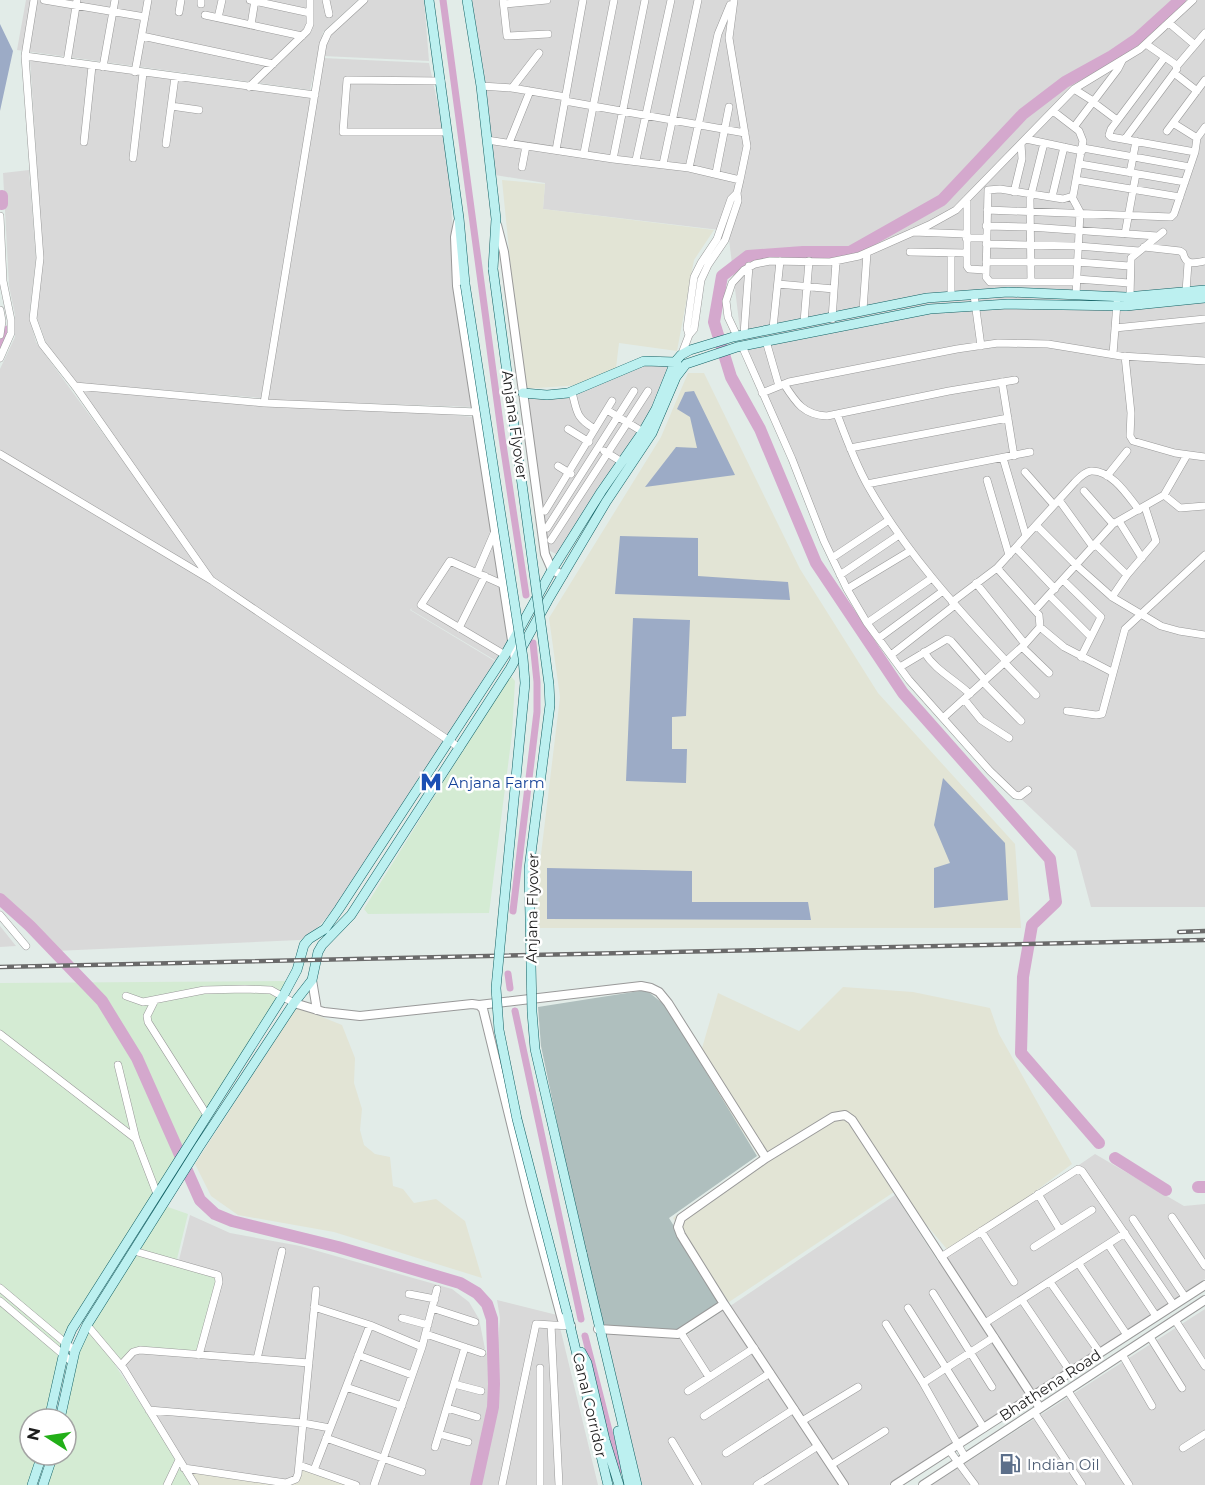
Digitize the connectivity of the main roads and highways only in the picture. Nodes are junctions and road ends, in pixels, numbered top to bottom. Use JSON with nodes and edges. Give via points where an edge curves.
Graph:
{"nodes":[{"id":1,"x":429,"y":0,"type":"edge"},
{"id":2,"x":467,"y":0,"type":"edge"},
{"id":3,"x":1205,"y":290,"type":"edge"},
{"id":4,"x":1205,"y":298,"type":"edge"},
{"id":5,"x":1117,"y":301,"type":"junction"},
{"id":6,"x":683,"y":362,"type":"junction"},
{"id":7,"x":523,"y":393,"type":"road end"},
{"id":8,"x":606,"y":494,"type":"junction"},
{"id":9,"x":571,"y":1326,"type":"joint"},
{"id":10,"x":601,"y":1339,"type":"junction"},
{"id":11,"x":574,"y":1340,"type":"junction"},
{"id":12,"x":52,"y":1407,"type":"edge"},
{"id":13,"x":63,"y":1407,"type":"edge"},
{"id":14,"x":39,"y":1467,"type":"edge"},
{"id":15,"x":49,"y":1467,"type":"edge"},
{"id":16,"x":32,"y":1485,"type":"edge"},
{"id":17,"x":43,"y":1485,"type":"edge"},
{"id":18,"x":608,"y":1485,"type":"edge"},
{"id":19,"x":619,"y":1485,"type":"edge"},
{"id":20,"x":629,"y":1485,"type":"edge"},
{"id":21,"x":637,"y":1485,"type":"edge"}],
"edges":[{"from":1,"to":9,"type":"main road","name":"Anjana Flyover","bridge":true,"via":[[465,284],[525,683],[497,1010],[517,1119]]},
{"from":2,"to":10,"type":"main road","name":"Anjana Flyover","bridge":true,"via":[[496,219],[493,269],[549,684],[550,705],[529,869],[535,1049]]},
{"from":3,"to":5,"type":"main road"},
{"from":4,"to":5,"type":"main road"},
{"from":5,"to":6,"type":"main road","via":[[930,309],[766,341]]},
{"from":5,"to":6,"type":"main road","via":[[1008,292],[927,297],[738,336],[690,350]]},
{"from":6,"to":7,"type":"main road","via":[[644,361],[559,395]]},
{"from":6,"to":8,"type":"main road"},
{"from":6,"to":8,"type":"main road","via":[[652,433]]},
{"from":8,"to":12,"type":"main road","via":[[552,570],[450,742],[325,929],[304,945],[297,970],[283,996],[72,1329]]},
{"from":8,"to":13,"type":"main road","via":[[515,660],[351,915],[322,945],[312,980],[87,1325],[75,1351]]},
{"from":9,"to":11,"type":"main road","name":"Canal Corridor"},
{"from":10,"to":20,"type":"main road","via":[[601,1359]]},
{"from":10,"to":21,"type":"main road"},
{"from":11,"to":18,"type":"main road","name":"Canal Corridor"},
{"from":11,"to":19,"type":"main road","via":[[587,1363]]},
{"from":14,"to":16,"type":"main road"},
{"from":15,"to":17,"type":"main road"}]}
